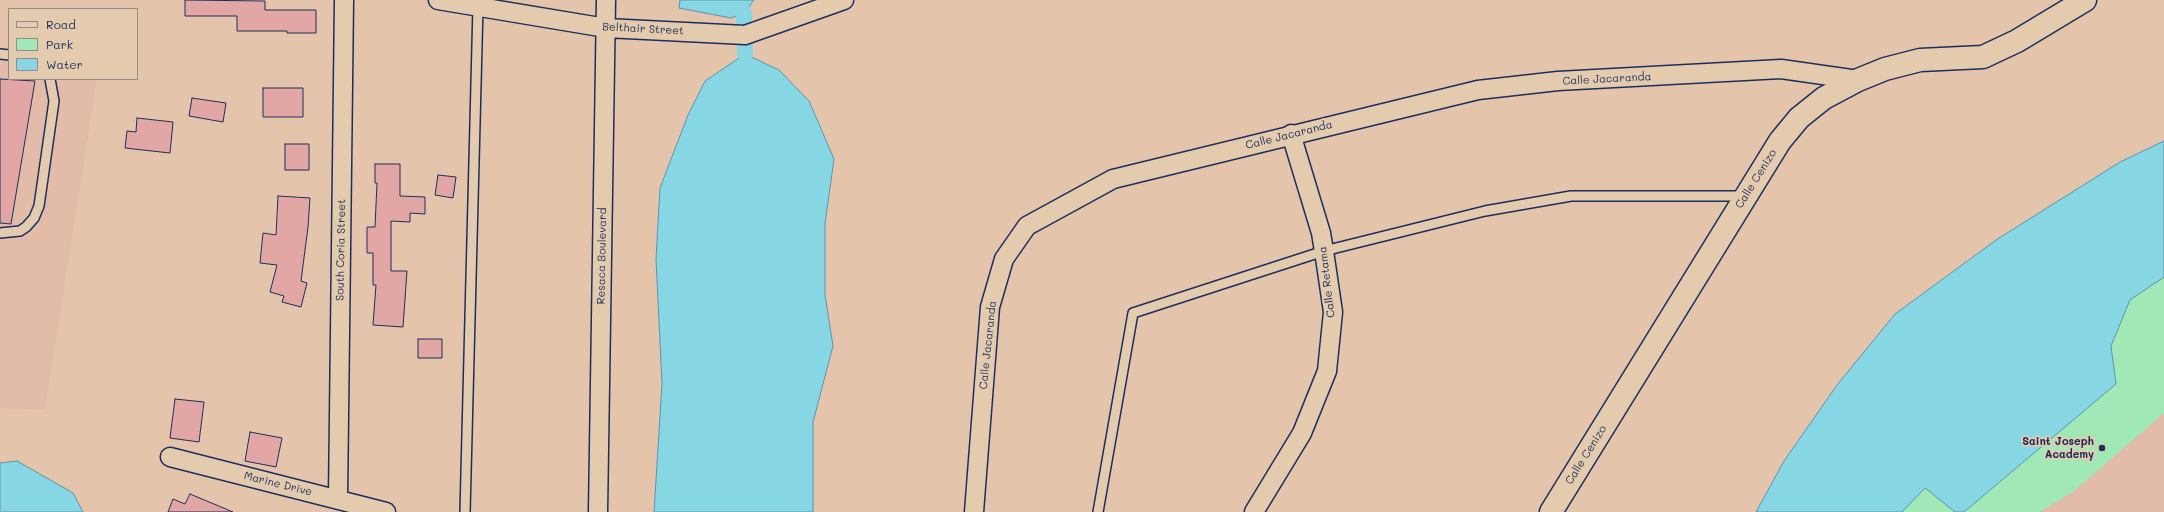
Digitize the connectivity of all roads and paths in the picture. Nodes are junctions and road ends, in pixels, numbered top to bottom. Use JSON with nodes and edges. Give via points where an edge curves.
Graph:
{"nodes":[{"id":1,"x":344,"y":0,"type":"edge"},
{"id":2,"x":438,"y":0,"type":"edge"},
{"id":3,"x":606,"y":0,"type":"edge"},
{"id":4,"x":844,"y":0,"type":"edge"},
{"id":5,"x":2085,"y":0,"type":"edge"},
{"id":6,"x":478,"y":6,"type":"junction"},
{"id":7,"x":606,"y":28,"type":"junction"},
{"id":8,"x":50,"y":80,"type":"edge"},
{"id":9,"x":1858,"y":80,"type":"junction"},
{"id":10,"x":1291,"y":134,"type":"junction"},
{"id":11,"x":1746,"y":196,"type":"junction"},
{"id":12,"x":0,"y":233,"type":"edge"},
{"id":13,"x":1324,"y":251,"type":"junction"},
{"id":14,"x":170,"y":457,"type":"dead end"},
{"id":15,"x":338,"y":499,"type":"junction"},
{"id":16,"x":386,"y":512,"type":"edge"},
{"id":17,"x":465,"y":512,"type":"edge"},
{"id":18,"x":598,"y":512,"type":"edge"},
{"id":19,"x":974,"y":512,"type":"edge"},
{"id":20,"x":1098,"y":512,"type":"edge"},
{"id":21,"x":1254,"y":512,"type":"edge"},
{"id":22,"x":1551,"y":512,"type":"edge"}],
"edges":[{"from":1,"to":15,"type":"street","name":"South Coria Street"},
{"from":2,"to":6,"type":"street","name":"Belthair Street"},
{"from":3,"to":7,"type":"street","name":"Resaca Boulevard"},
{"from":4,"to":7,"type":"street","name":"Belthair Street","via":[[745,34]]},
{"from":5,"to":9,"type":"street","name":"Calle Cenizo","via":[[2017,41],[1983,57],[1920,60],[1885,69]]},
{"from":6,"to":7,"type":"street","name":"Belthair Street"},
{"from":6,"to":17,"type":"lane"},
{"from":7,"to":18,"type":"street","name":"Resaca Boulevard"},
{"from":8,"to":12,"type":"lane","via":[[54,101],[39,206],[34,218],[26,227],[20,231]]},
{"from":9,"to":10,"type":"street","name":"Calle Jacaranda","via":[[1781,69],[1558,81],[1478,90]]},
{"from":9,"to":11,"type":"street","name":"Calle Cenizo","via":[[1824,98],[1799,118],[1780,141]]},
{"from":10,"to":13,"type":"street","name":"Calle Retama"},
{"from":10,"to":19,"type":"street","name":"Calle Jacaranda","via":[[1113,179],[1027,226],[1004,259],[990,307]]},
{"from":11,"to":13,"type":"lane","via":[[1571,196],[1485,211]]},
{"from":11,"to":22,"type":"street","name":"Calle Cenizo"},
{"from":13,"to":20,"type":"lane","via":[[1132,313]]},
{"from":13,"to":21,"type":"street","name":"Calle Retama","via":[[1333,312],[1327,371],[1302,433]]},
{"from":14,"to":15,"type":"street","name":"Marine Drive"},
{"from":15,"to":16,"type":"street","name":"Marine Drive"}]}
